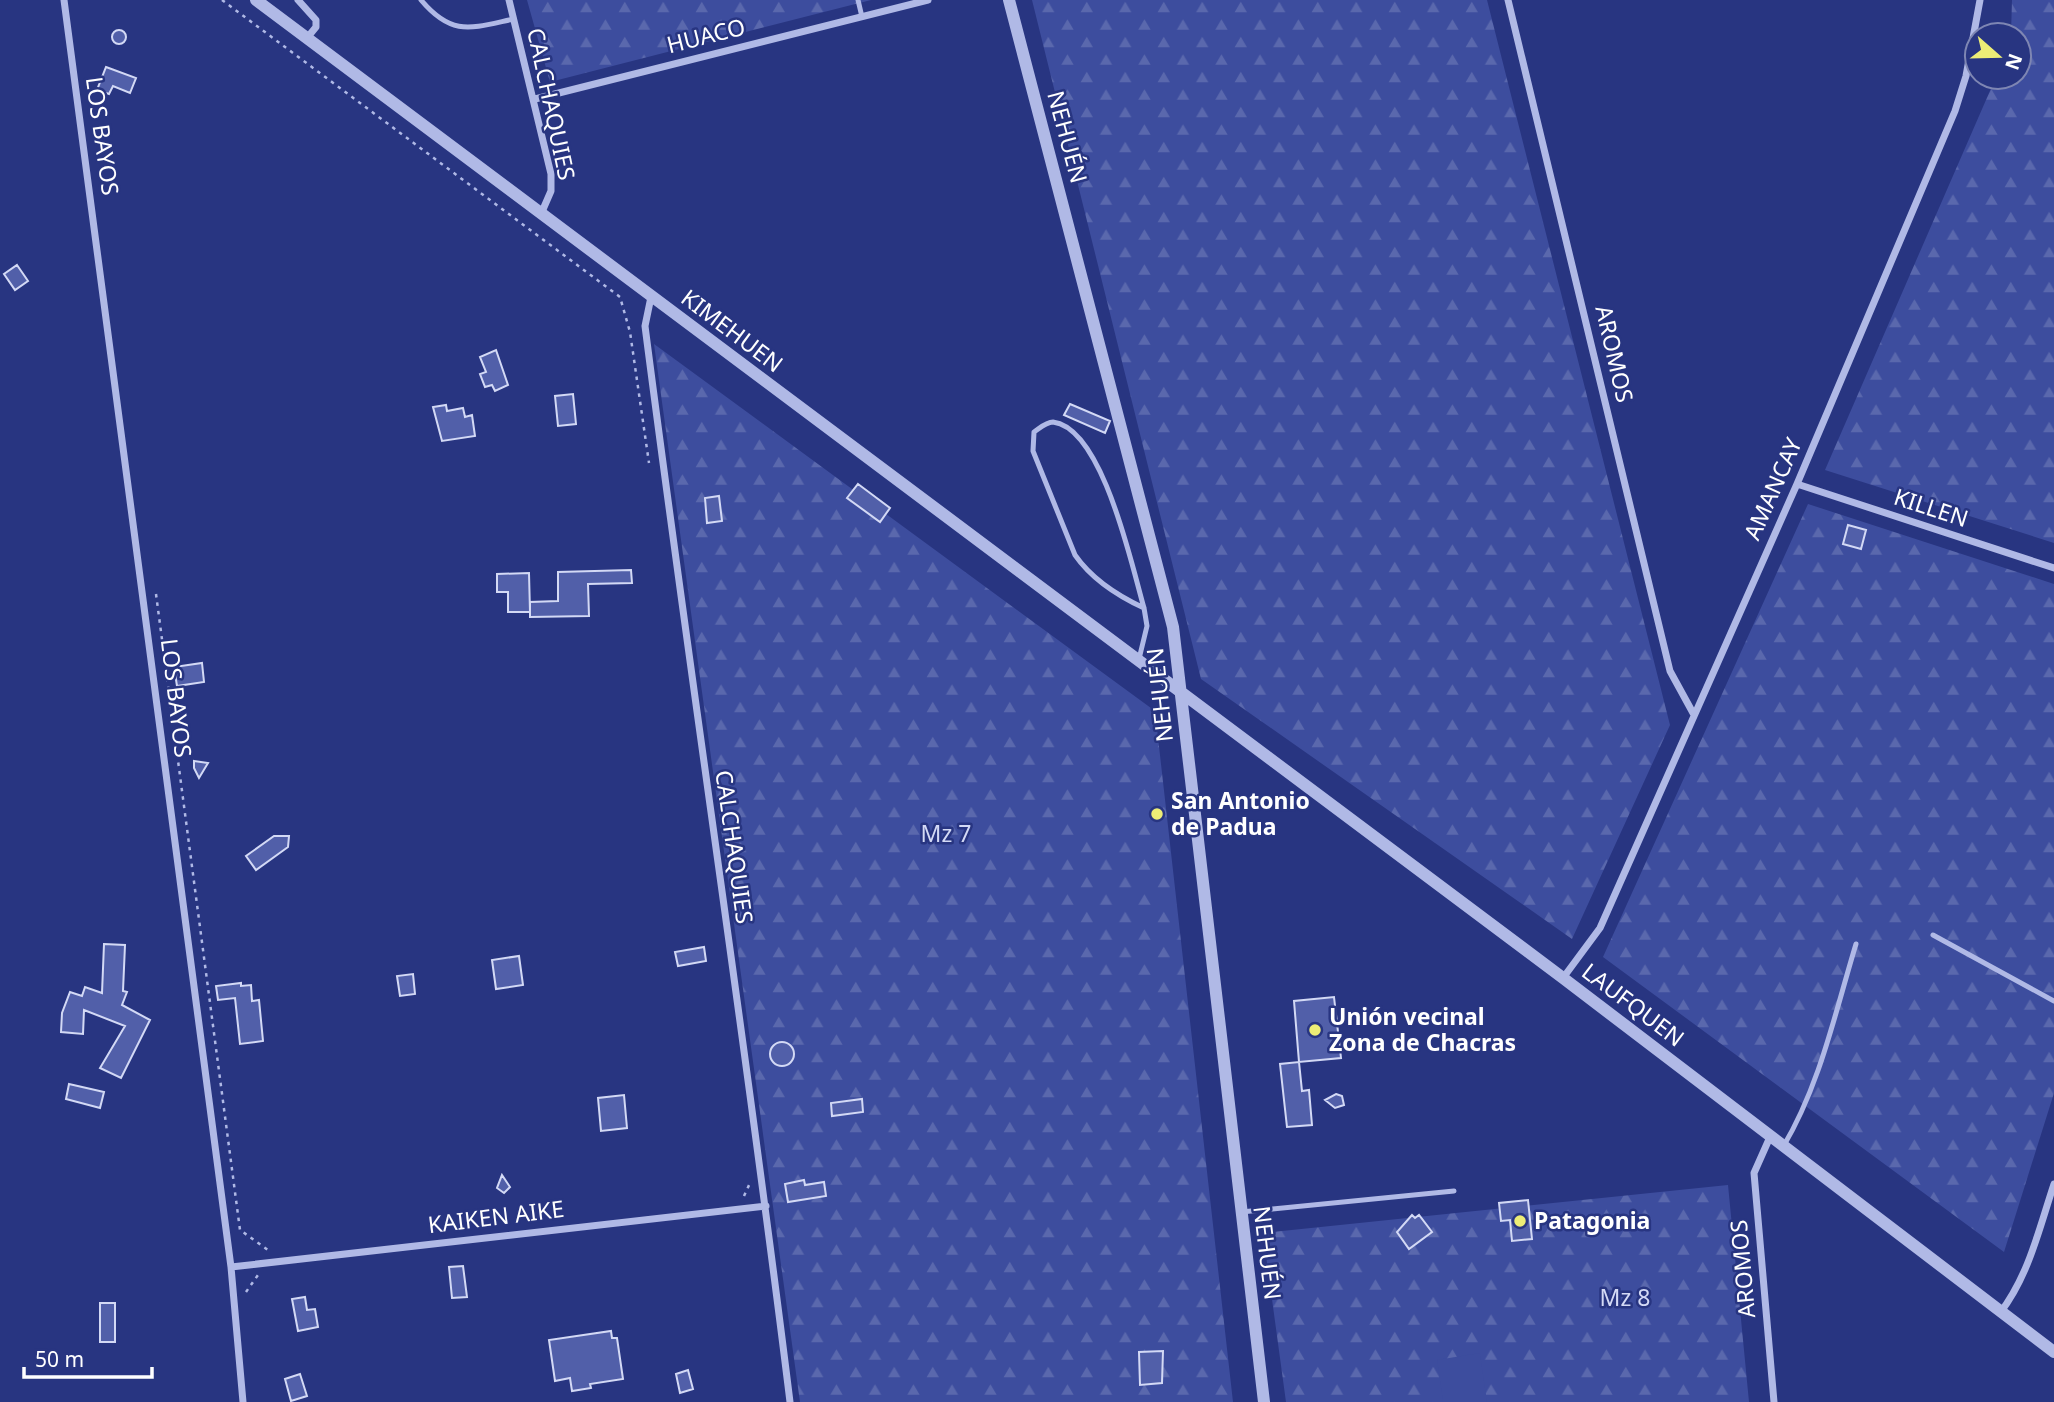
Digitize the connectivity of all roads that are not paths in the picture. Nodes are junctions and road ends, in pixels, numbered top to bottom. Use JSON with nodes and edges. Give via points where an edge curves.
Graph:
{"nodes":[{"id":1,"x":64,"y":0,"type":"edge"},
{"id":2,"x":256,"y":0,"type":"edge"},
{"id":3,"x":298,"y":0,"type":"edge"},
{"id":4,"x":421,"y":0,"type":"edge"},
{"id":5,"x":509,"y":0,"type":"edge"},
{"id":6,"x":858,"y":0,"type":"edge"},
{"id":7,"x":928,"y":0,"type":"edge"},
{"id":8,"x":1009,"y":0,"type":"edge"},
{"id":9,"x":1508,"y":0,"type":"edge"},
{"id":10,"x":1980,"y":0,"type":"edge"},
{"id":11,"x":862,"y":17,"type":"junction"},
{"id":12,"x":514,"y":19,"type":"junction"},
{"id":13,"x":307,"y":38,"type":"junction"},
{"id":14,"x":535,"y":99,"type":"junction"},
{"id":15,"x":541,"y":214,"type":"junction"},
{"id":16,"x":651,"y":297,"type":"junction"},
{"id":17,"x":1797,"y":484,"type":"junction"},
{"id":18,"x":2054,"y":568,"type":"edge"},
{"id":19,"x":1144,"y":608,"type":"junction"},
{"id":20,"x":1139,"y":662,"type":"junction"},
{"id":21,"x":1183,"y":695,"type":"junction"},
{"id":22,"x":1693,"y":712,"type":"junction"},
{"id":23,"x":1933,"y":934,"type":"dead end"},
{"id":24,"x":1856,"y":944,"type":"dead end"},
{"id":25,"x":1563,"y":978,"type":"junction"},
{"id":26,"x":2054,"y":1001,"type":"edge"},
{"id":27,"x":1770,"y":1137,"type":"junction"},
{"id":28,"x":1783,"y":1147,"type":"junction"},
{"id":29,"x":2054,"y":1184,"type":"edge"},
{"id":30,"x":1454,"y":1191,"type":"dead end"},
{"id":31,"x":766,"y":1206,"type":"junction"},
{"id":32,"x":1240,"y":1212,"type":"junction"},
{"id":33,"x":231,"y":1267,"type":"junction"},
{"id":34,"x":2000,"y":1313,"type":"junction"},
{"id":35,"x":2054,"y":1352,"type":"edge"},
{"id":36,"x":243,"y":1402,"type":"edge"},
{"id":37,"x":790,"y":1402,"type":"edge"},
{"id":38,"x":1264,"y":1402,"type":"edge"},
{"id":39,"x":1774,"y":1402,"type":"edge"}],
"edges":[{"from":1,"to":33,"type":"street","name":"LOS BAYOS"},
{"from":2,"to":13,"type":"street","name":"KIMEHUEN"},
{"from":3,"to":13,"type":"street","via":[[316,20]]},
{"from":4,"to":12,"type":"lane","via":[[446,24],[458,28]]},
{"from":5,"to":12,"type":"street","name":"CALCHAQUIES"},
{"from":6,"to":11,"type":"lane"},
{"from":7,"to":11,"type":"street","name":"HUACO"},
{"from":8,"to":21,"type":"street","name":"NEHUÉN","via":[[1173,627]]},
{"from":9,"to":22,"type":"street","name":"AROMOS","via":[[1670,671]]},
{"from":10,"to":17,"type":"street","name":"AMANCAY","via":[[1955,111]]},
{"from":11,"to":14,"type":"street","name":"HUACO"},
{"from":12,"to":14,"type":"street","name":"CALCHAQUIES"},
{"from":13,"to":15,"type":"street","name":"KIMEHUEN"},
{"from":14,"to":15,"type":"street","name":"CALCHAQUIES","via":[[551,174],[551,191]]},
{"from":15,"to":16,"type":"street","name":"KIMEHUEN"},
{"from":16,"to":20,"type":"street","name":"KIMEHUEN"},
{"from":16,"to":31,"type":"street","name":"CALCHAQUIES","via":[[645,326],[688,668]]},
{"from":17,"to":18,"type":"street","name":"KILLEN"},
{"from":17,"to":22,"type":"street","name":"AMANCAY"},
{"from":19,"to":19,"type":"lane","via":[[1084,568],[1074,555],[1033,450],[1034,432],[1046,423],[1070,430],[1095,460],[1111,492]]},
{"from":19,"to":20,"type":"lane","via":[[1147,626]]},
{"from":20,"to":21,"type":"street","name":"KIMEHUEN"},
{"from":21,"to":25,"type":"street","name":"LAUFQUEN"},
{"from":21,"to":32,"type":"street","name":"NEHUÉN"},
{"from":22,"to":25,"type":"street","name":"AMANCAY","via":[[1600,928]]},
{"from":23,"to":26,"type":"lane"},
{"from":24,"to":28,"type":"lane","via":[[1816,1079],[1803,1114]]},
{"from":25,"to":27,"type":"street","name":"LAUFQUEN"},
{"from":27,"to":28,"type":"street","name":"LAUFQUEN"},
{"from":27,"to":39,"type":"street","name":"AROMOS","via":[[1754,1173]]},
{"from":28,"to":34,"type":"street","name":"LAUFQUEN"},
{"from":29,"to":34,"type":"street","via":[[2025,1273]]},
{"from":30,"to":32,"type":"lane"},
{"from":31,"to":33,"type":"street","name":"KAIKEN AIKE"},
{"from":31,"to":37,"type":"street","name":"CALCHAQUIES"},
{"from":32,"to":38,"type":"street","name":"NEHUÉN"},
{"from":33,"to":36,"type":"street","name":"LOS BAYOS"},
{"from":34,"to":35,"type":"street","name":"LAUFQUEN"}]}
